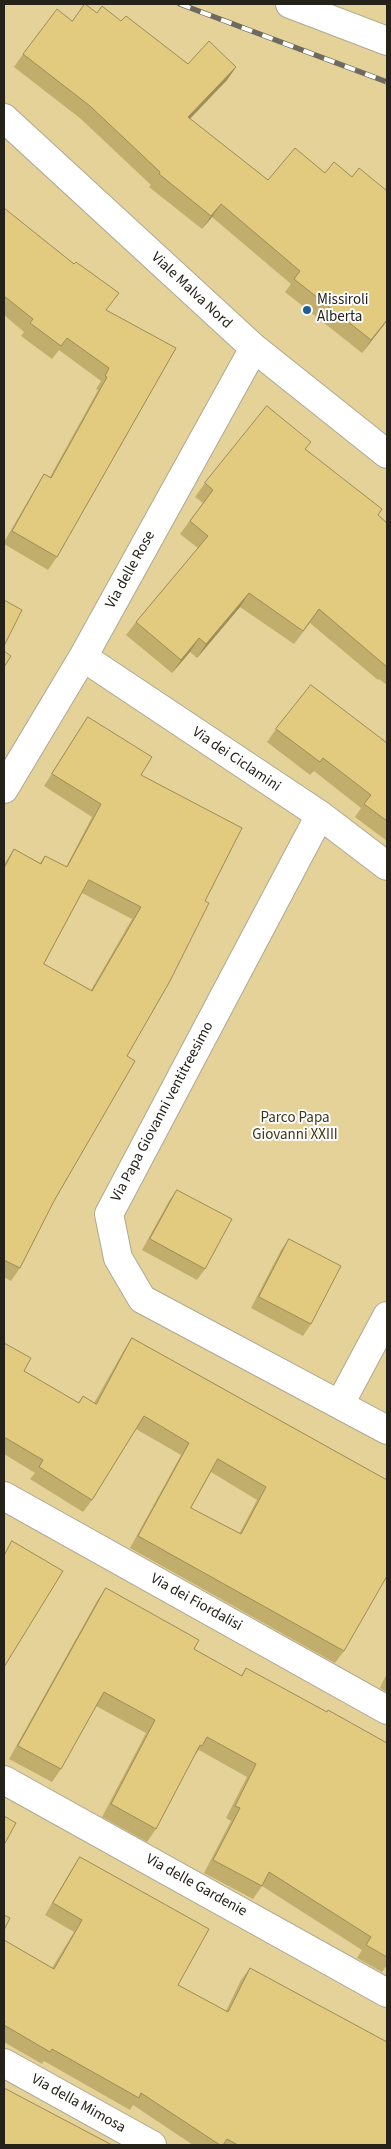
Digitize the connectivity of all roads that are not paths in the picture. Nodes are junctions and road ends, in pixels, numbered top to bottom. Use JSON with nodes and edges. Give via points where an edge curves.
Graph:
{"nodes":[{"id":1,"x":290,"y":4,"type":"edge"},
{"id":2,"x":387,"y":41,"type":"edge"},
{"id":3,"x":4,"y":118,"type":"edge"},
{"id":4,"x":254,"y":348,"type":"junction"},
{"id":5,"x":387,"y":454,"type":"edge"},
{"id":6,"x":83,"y":657,"type":"junction"},
{"id":7,"x":5,"y":782,"type":"edge"},
{"id":8,"x":320,"y":815,"type":"junction"},
{"id":9,"x":387,"y":866,"type":"edge"},
{"id":10,"x":387,"y":1316,"type":"edge"},
{"id":11,"x":340,"y":1404,"type":"junction"},
{"id":12,"x":387,"y":1430,"type":"edge"},
{"id":13,"x":4,"y":1496,"type":"edge"},
{"id":14,"x":387,"y":1710,"type":"edge"},
{"id":15,"x":4,"y":1780,"type":"edge"},
{"id":16,"x":387,"y":1993,"type":"edge"},
{"id":17,"x":4,"y":2063,"type":"edge"},
{"id":18,"x":152,"y":2145,"type":"edge"}],
"edges":[{"from":1,"to":2,"type":"street"},
{"from":3,"to":4,"type":"street","name":"Viale Malva Nord"},
{"from":4,"to":5,"type":"street","name":"Viale Malva Nord"},
{"from":4,"to":6,"type":"street","name":"Via delle Rose"},
{"from":6,"to":7,"type":"street","name":"Via delle Rose"},
{"from":6,"to":8,"type":"street","name":"Via dei Ciclamini"},
{"from":8,"to":9,"type":"street","name":"Via dei Ciclamini"},
{"from":8,"to":11,"type":"street","name":"Via Papa Giovanni ventitreesimo","via":[[109,1214],[118,1258],[142,1298]]},
{"from":10,"to":11,"type":"street"},
{"from":11,"to":12,"type":"street","name":"Via Papa Giovanni ventitreesimo"},
{"from":13,"to":14,"type":"street","name":"Via dei Fiordalisi"},
{"from":15,"to":16,"type":"street","name":"Via delle Gardenie"},
{"from":17,"to":18,"type":"street","name":"Via della Mimosa"}]}
